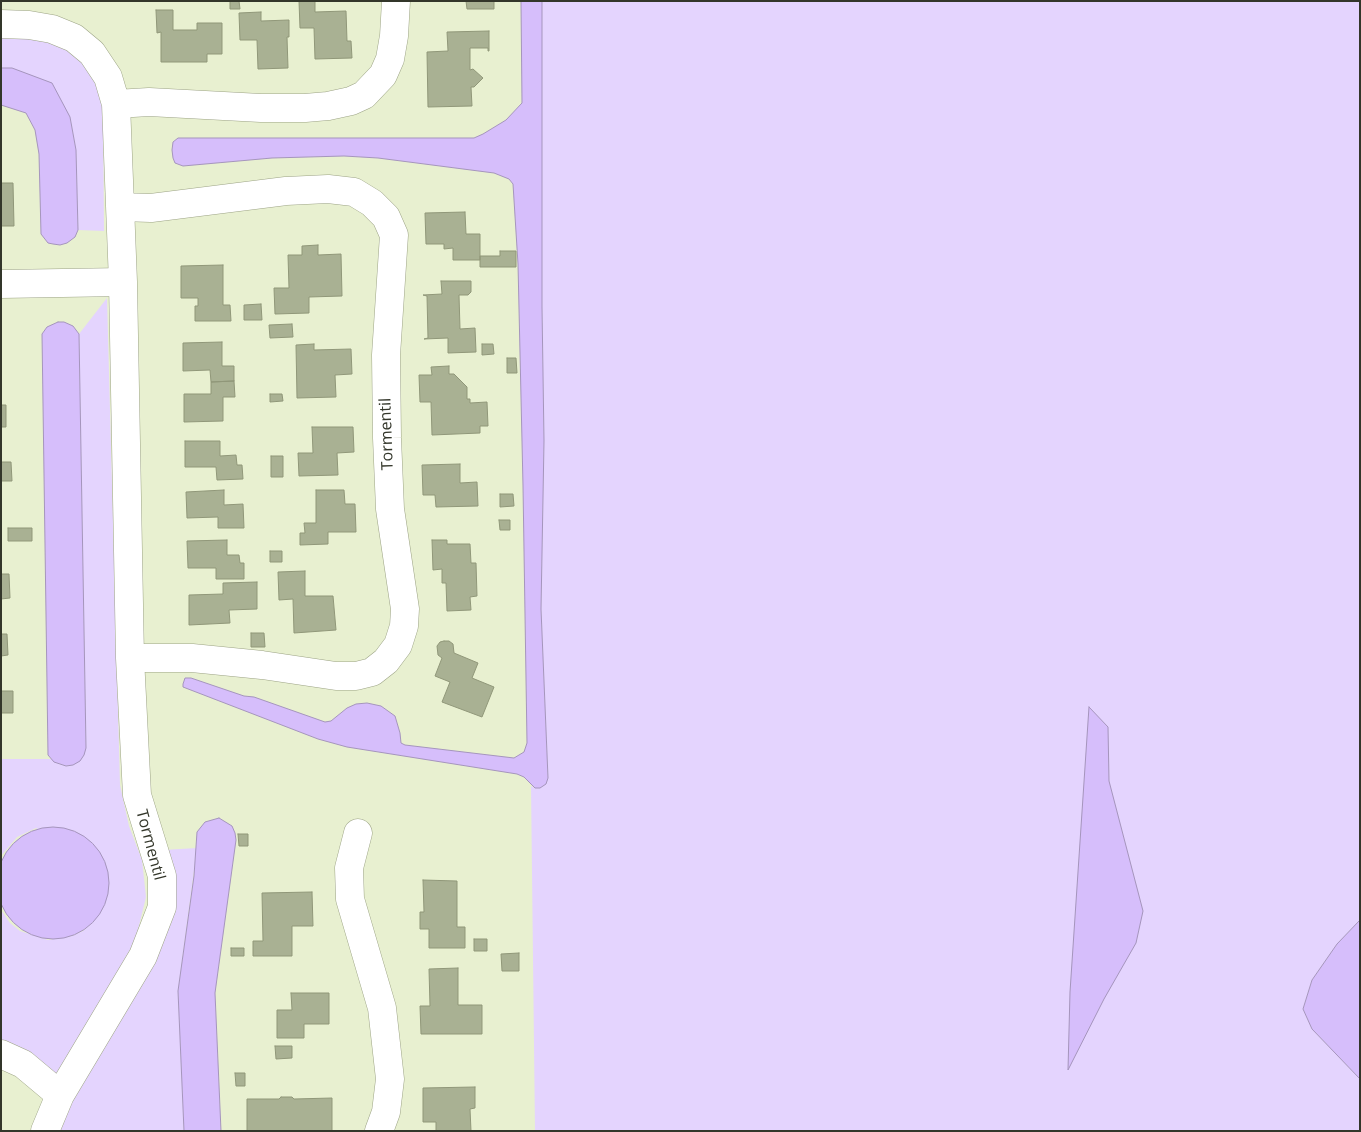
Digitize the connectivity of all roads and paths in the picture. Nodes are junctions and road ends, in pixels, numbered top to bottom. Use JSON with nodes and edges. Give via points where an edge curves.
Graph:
{"nodes":[{"id":1,"x":396,"y":1,"type":"edge"},
{"id":2,"x":1,"y":24,"type":"edge"},
{"id":3,"x":116,"y":104,"type":"junction"},
{"id":4,"x":121,"y":207,"type":"junction"},
{"id":5,"x":123,"y":282,"type":"junction"},
{"id":6,"x":1,"y":284,"type":"edge"},
{"id":7,"x":130,"y":658,"type":"junction"},
{"id":8,"x":358,"y":833,"type":"dead end"},
{"id":9,"x":1,"y":1054,"type":"edge"},
{"id":10,"x":60,"y":1095,"type":"junction"},
{"id":11,"x":45,"y":1131,"type":"edge"},
{"id":12,"x":379,"y":1131,"type":"edge"}],
"edges":[{"from":1,"to":3,"type":"street","via":[[390,59],[383,75],[364,95],[351,100],[305,108],[148,102]]},
{"from":2,"to":3,"type":"street","name":"Tormentil","via":[[52,29],[74,38],[92,53],[108,77]]},
{"from":3,"to":4,"type":"street","name":"Tormentil"},
{"from":4,"to":5,"type":"street","name":"Tormentil"},
{"from":4,"to":7,"type":"street","name":"Tormentil","via":[[151,208],[328,189],[354,192],[372,202],[386,218],[394,235],[386,355],[386,438],[390,509],[405,609],[398,645],[372,672],[356,676],[192,658]]},
{"from":5,"to":6,"type":"street"},
{"from":5,"to":7,"type":"street","name":"Tormentil"},
{"from":7,"to":10,"type":"street","name":"Tormentil","via":[[137,795],[162,876],[162,907],[143,956]]},
{"from":8,"to":12,"type":"street","via":[[349,868],[350,899],[382,1008],[390,1079],[386,1112]]},
{"from":9,"to":10,"type":"street","via":[[23,1064]]},
{"from":10,"to":11,"type":"street","name":"Tormentil"}]}
